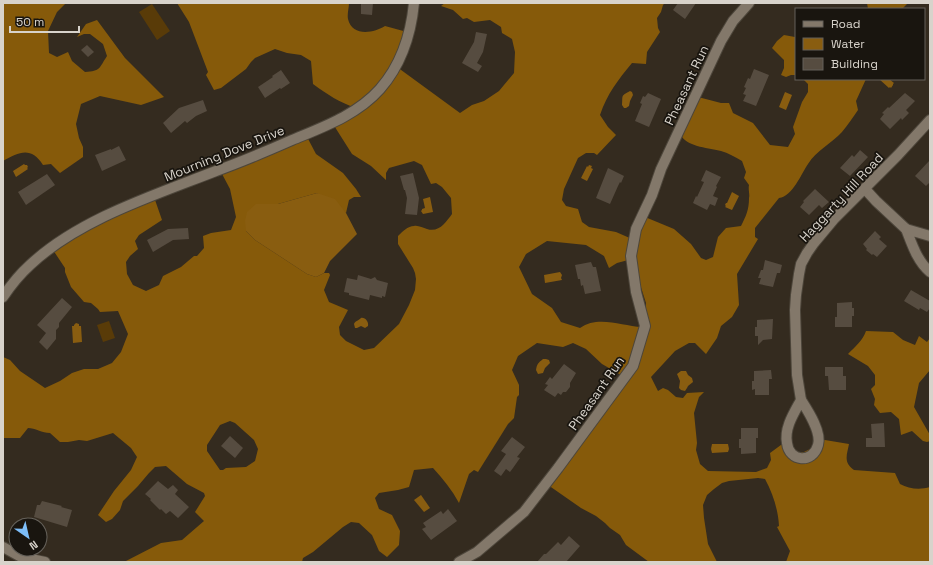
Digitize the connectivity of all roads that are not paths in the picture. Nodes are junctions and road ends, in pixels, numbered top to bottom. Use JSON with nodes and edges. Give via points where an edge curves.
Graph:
{"nodes":[{"id":1,"x":414,"y":3,"type":"edge"},
{"id":2,"x":749,"y":3,"type":"edge"},
{"id":3,"x":930,"y":120,"type":"edge"},
{"id":4,"x":865,"y":189,"type":"junction"},
{"id":5,"x":906,"y":229,"type":"junction"},
{"id":6,"x":930,"y":236,"type":"edge"},
{"id":7,"x":930,"y":272,"type":"edge"},
{"id":8,"x":3,"y":297,"type":"edge"},
{"id":9,"x":801,"y":400,"type":"junction"},
{"id":10,"x":3,"y":548,"type":"edge"},
{"id":11,"x":45,"y":562,"type":"edge"},
{"id":12,"x":459,"y":562,"type":"edge"}],
"edges":[{"from":1,"to":8,"type":"street","name":"Mourning Dove Drive","via":[[408,34],[399,60],[380,89],[366,102],[336,121],[129,205],[92,224],[59,243],[31,264]]},
{"from":2,"to":12,"type":"street","name":"Pheasant Run","via":[[733,21],[721,41],[636,228],[631,256],[644,326],[633,366],[524,512],[477,552]]},
{"from":3,"to":4,"type":"street","name":"Haggarty Hill Road"},
{"from":4,"to":5,"type":"street"},
{"from":4,"to":9,"type":"street","name":"Haggarty Hill Road","via":[[834,219],[801,264],[795,310],[797,375]]},
{"from":5,"to":6,"type":"street"},
{"from":5,"to":7,"type":"street","via":[[921,263]]},
{"from":9,"to":9,"type":"street","name":"Haggarty Hill Road","via":[[787,434],[789,450],[793,456],[800,459],[808,458],[815,453],[819,445],[816,426]]},
{"from":10,"to":11,"type":"street","via":[[21,557]]}]}
